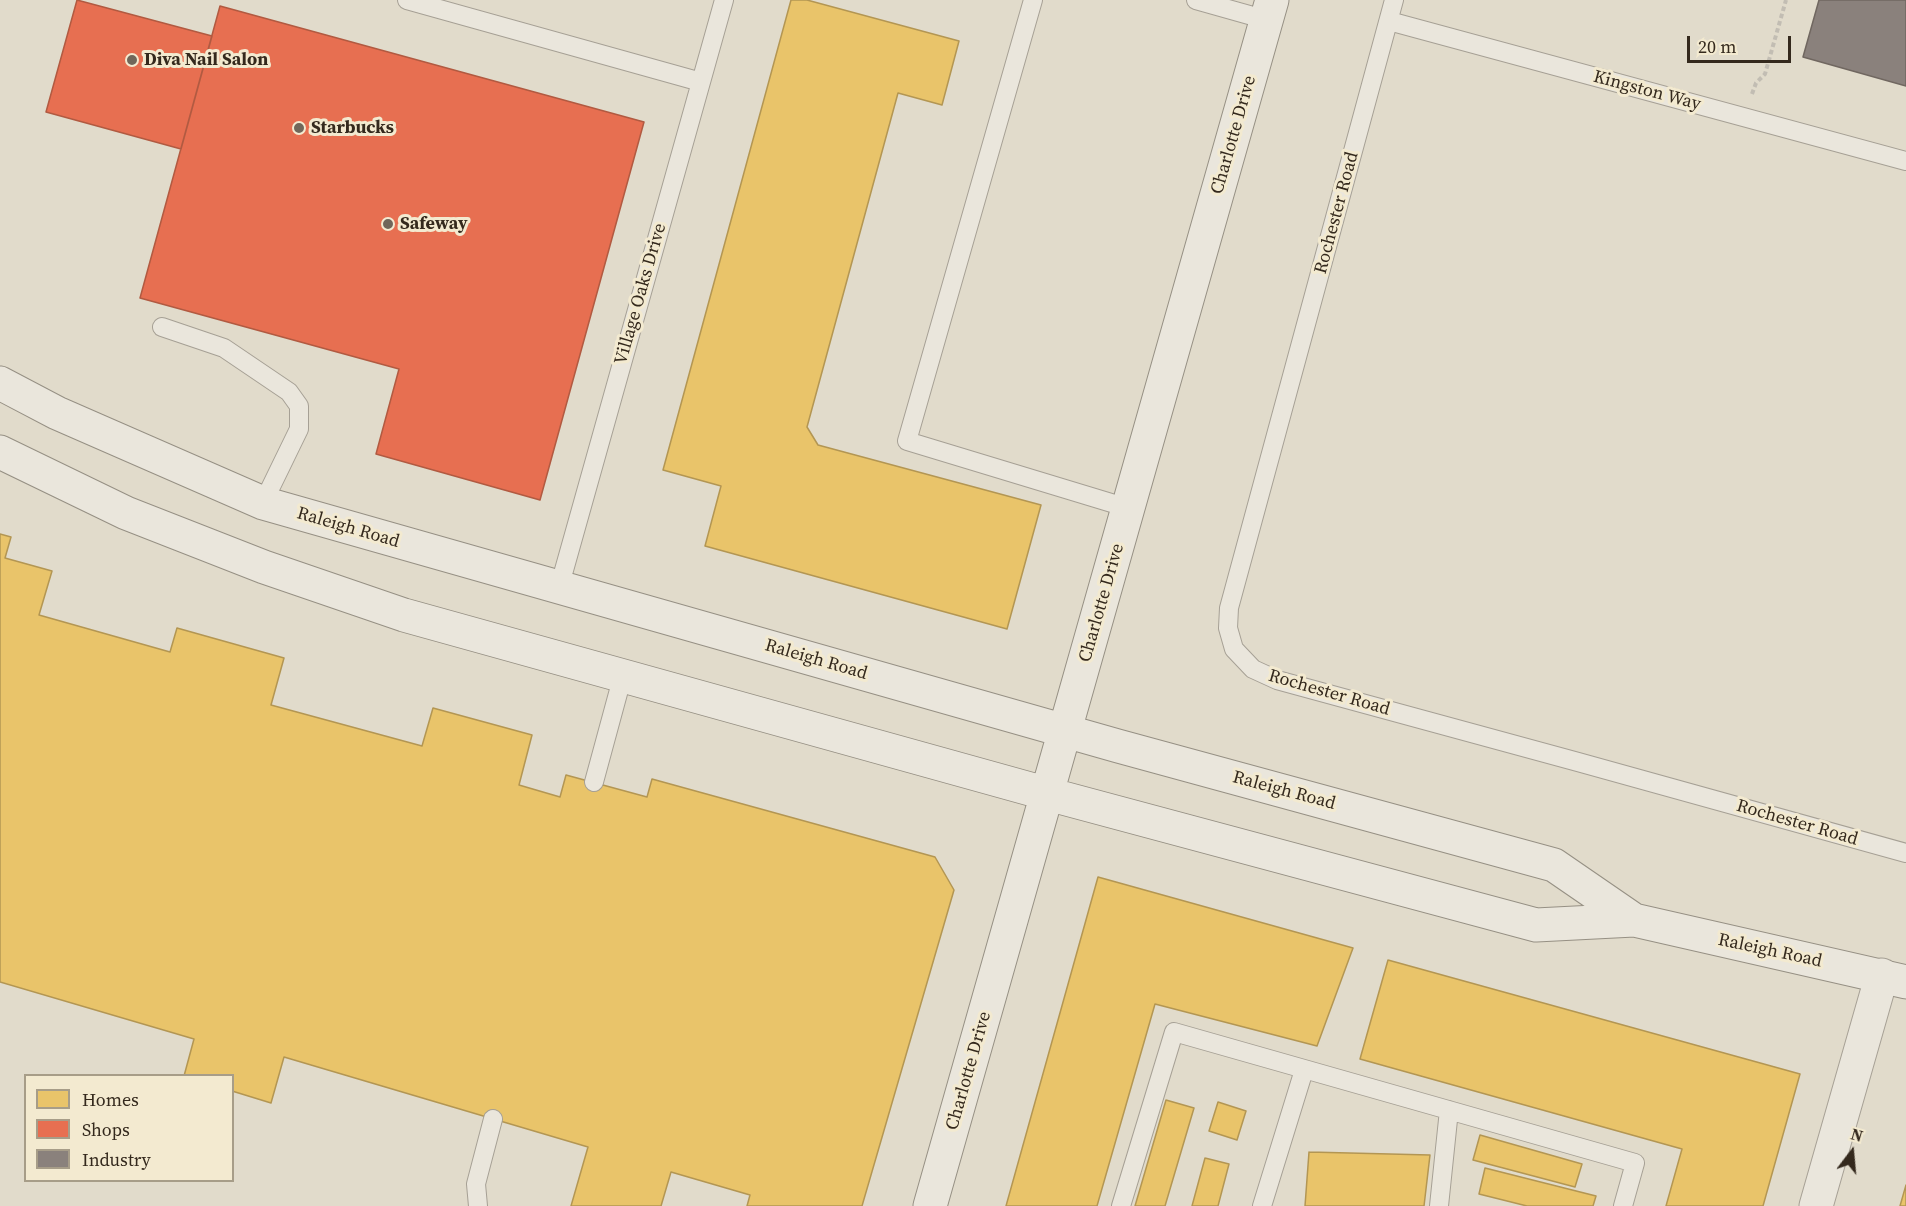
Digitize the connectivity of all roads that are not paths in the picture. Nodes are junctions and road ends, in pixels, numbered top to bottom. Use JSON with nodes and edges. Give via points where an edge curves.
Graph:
{"nodes":[{"id":1,"x":407,"y":0,"type":"edge"},
{"id":2,"x":724,"y":0,"type":"edge"},
{"id":3,"x":1033,"y":0,"type":"edge"},
{"id":4,"x":1196,"y":0,"type":"edge"},
{"id":5,"x":1395,"y":0,"type":"edge"},
{"id":6,"x":1270,"y":10,"type":"edge"},
{"id":7,"x":1389,"y":21,"type":"junction"},
{"id":8,"x":701,"y":82,"type":"junction"},
{"id":9,"x":1906,"y":161,"type":"edge"},
{"id":10,"x":162,"y":327,"type":"dead end"},
{"id":11,"x":0,"y":360,"type":"edge"},
{"id":12,"x":0,"y":383,"type":"edge"},
{"id":13,"x":57,"y":413,"type":"junction"},
{"id":14,"x":5,"y":456,"type":"edge"},
{"id":15,"x":263,"y":503,"type":"junction"},
{"id":16,"x":1128,"y":508,"type":"junction"},
{"id":17,"x":559,"y":588,"type":"junction"},
{"id":18,"x":623,"y":675,"type":"junction"},
{"id":19,"x":1065,"y":730,"type":"junction"},
{"id":20,"x":594,"y":782,"type":"dead end"},
{"id":21,"x":1048,"y":794,"type":"junction"},
{"id":22,"x":1906,"y":853,"type":"edge"},
{"id":23,"x":1634,"y":920,"type":"junction"},
{"id":24,"x":1894,"y":979,"type":"edge"},
{"id":25,"x":1304,"y":1070,"type":"junction"},
{"id":26,"x":1449,"y":1110,"type":"junction"},
{"id":27,"x":493,"y":1119,"type":"dead end"},
{"id":28,"x":478,"y":1206,"type":"edge"},
{"id":29,"x":930,"y":1206,"type":"edge"},
{"id":30,"x":1121,"y":1206,"type":"edge"},
{"id":31,"x":1262,"y":1206,"type":"edge"},
{"id":32,"x":1440,"y":1206,"type":"edge"},
{"id":33,"x":1623,"y":1206,"type":"edge"},
{"id":34,"x":1816,"y":1206,"type":"edge"}],
"edges":[{"from":1,"to":8,"type":"lane"},
{"from":2,"to":8,"type":"lane","name":"Village Oaks Drive"},
{"from":3,"to":16,"type":"lane","via":[[907,441]]},
{"from":4,"to":6,"type":"lane"},
{"from":5,"to":7,"type":"lane","name":"Rochester Road"},
{"from":6,"to":16,"type":"street","name":"Charlotte Drive"},
{"from":7,"to":9,"type":"lane","name":"Kingston Way"},
{"from":7,"to":22,"type":"lane","name":"Rochester Road","via":[[1229,608],[1228,628],[1234,649],[1253,669],[1277,680]]},
{"from":8,"to":17,"type":"lane","name":"Village Oaks Drive"},
{"from":10,"to":15,"type":"lane","via":[[224,348],[289,392],[299,406],[299,429]]},
{"from":11,"to":13,"type":"street"},
{"from":12,"to":13,"type":"street","name":"Raleigh Road"},
{"from":13,"to":15,"type":"street","name":"Raleigh Road"},
{"from":14,"to":18,"type":"street","name":"Raleigh Road","via":[[126,513],[264,567],[404,615]]},
{"from":15,"to":17,"type":"street","name":"Raleigh Road"},
{"from":16,"to":19,"type":"street","name":"Charlotte Drive"},
{"from":17,"to":19,"type":"street","name":"Raleigh Road"},
{"from":18,"to":20,"type":"lane"},
{"from":18,"to":21,"type":"street","name":"Raleigh Road"},
{"from":19,"to":21,"type":"street","name":"Charlotte Drive"},
{"from":19,"to":23,"type":"street","name":"Raleigh Road","via":[[1554,865]]},
{"from":21,"to":23,"type":"street","name":"Raleigh Road","via":[[1536,925]]},
{"from":21,"to":29,"type":"street","name":"Charlotte Drive"},
{"from":23,"to":24,"type":"street","name":"Raleigh Road"},
{"from":24,"to":34,"type":"street"},
{"from":25,"to":26,"type":"lane"},
{"from":25,"to":30,"type":"lane","via":[[1174,1032]]},
{"from":25,"to":31,"type":"lane"},
{"from":26,"to":32,"type":"lane"},
{"from":26,"to":33,"type":"lane","via":[[1635,1163]]},
{"from":27,"to":28,"type":"lane","via":[[476,1184]]}]}
